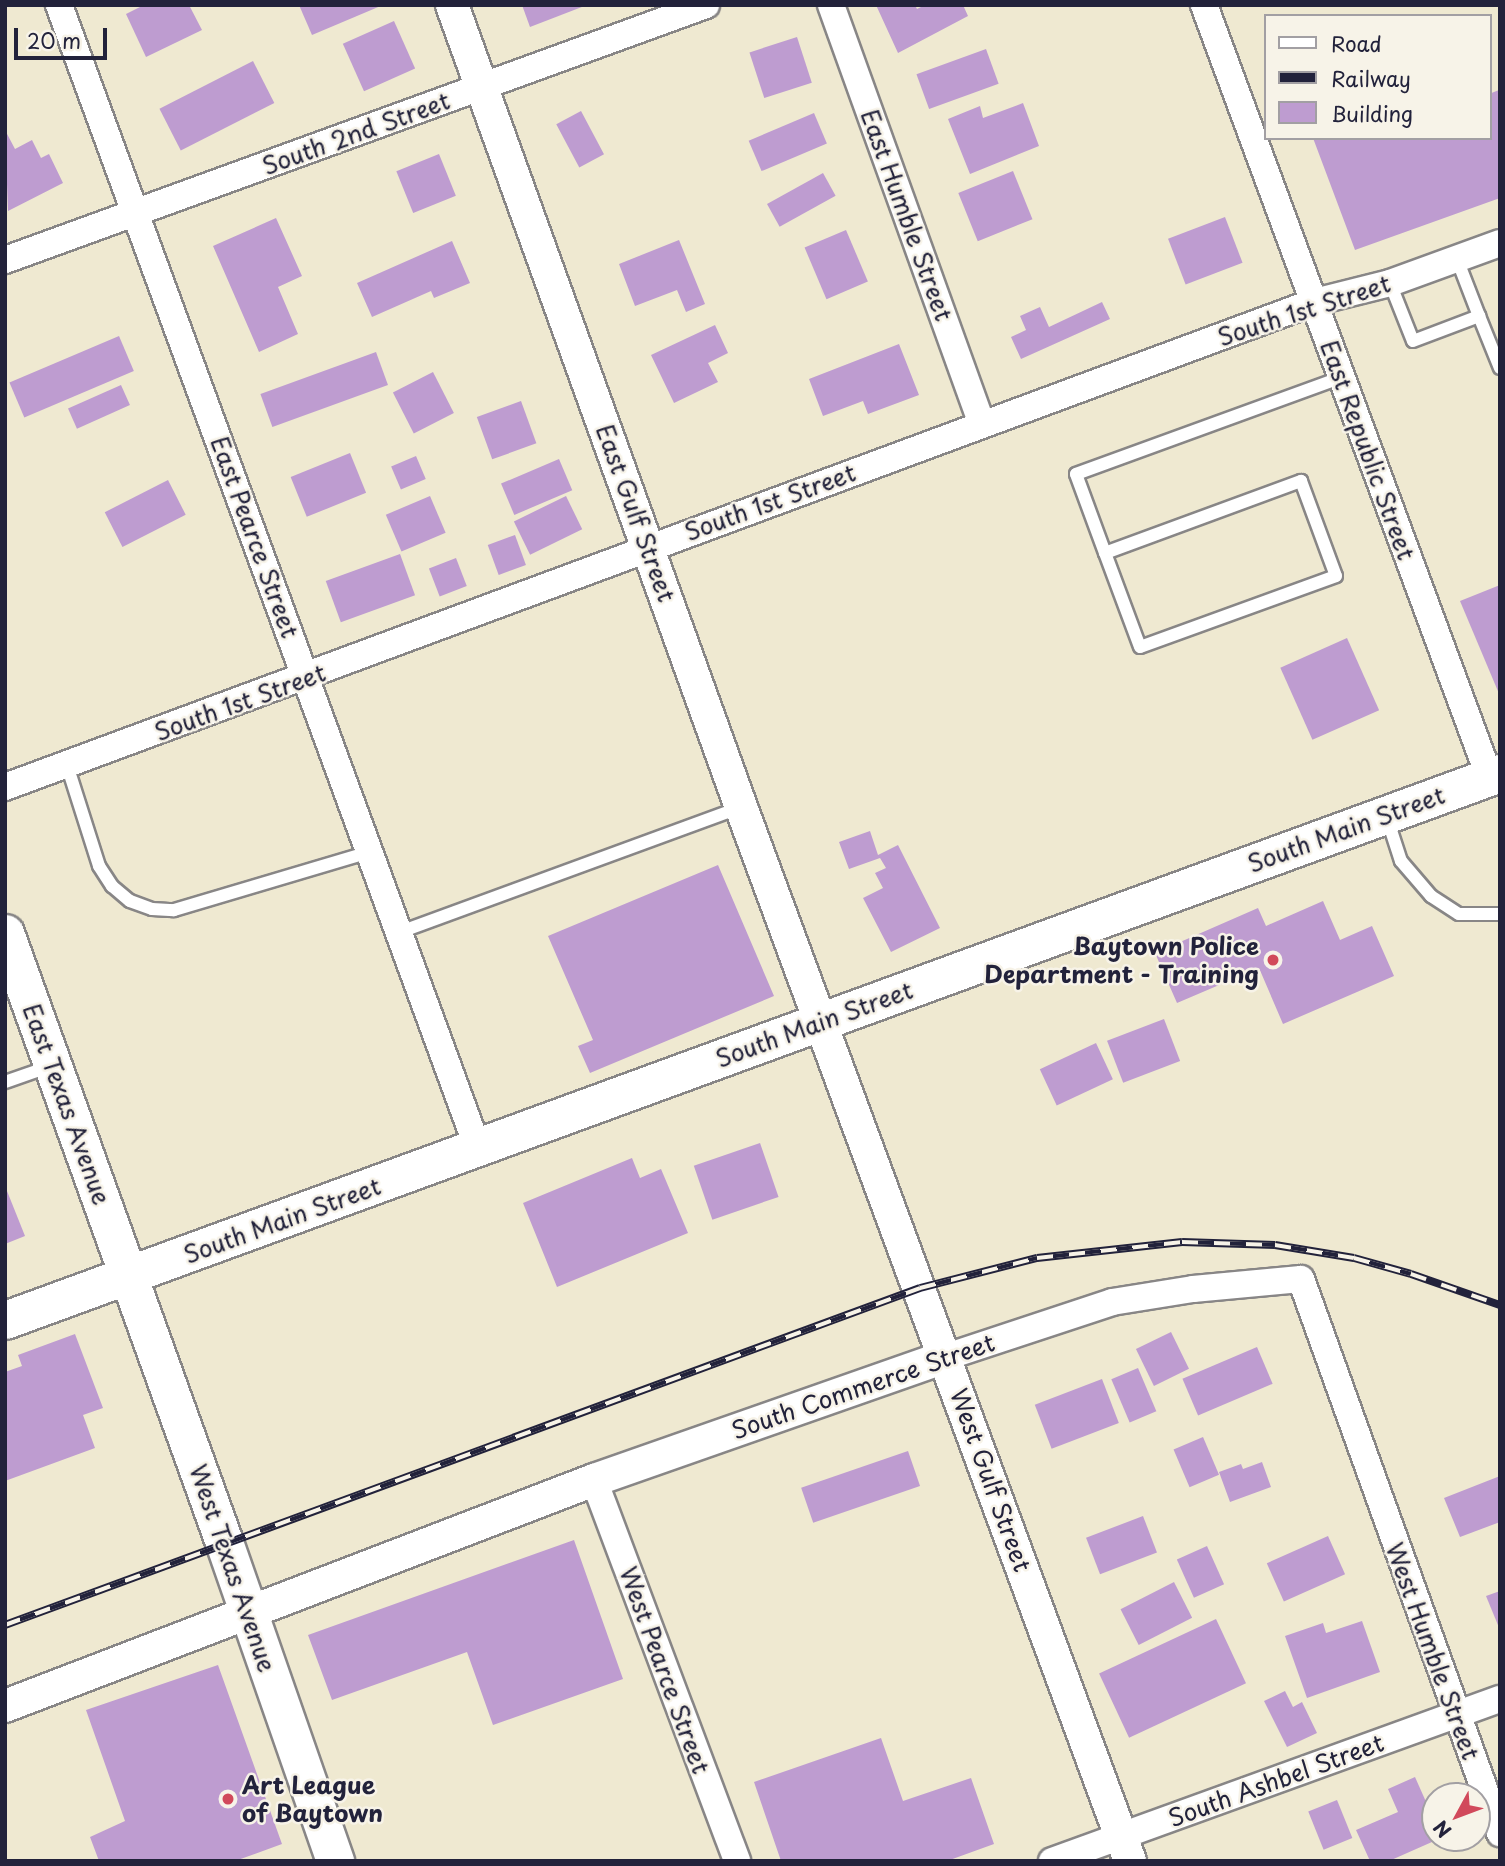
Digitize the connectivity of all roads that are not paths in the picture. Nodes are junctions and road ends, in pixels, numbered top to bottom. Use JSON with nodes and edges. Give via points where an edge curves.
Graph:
{"nodes":[{"id":1,"x":59,"y":5,"type":"edge"},
{"id":2,"x":452,"y":5,"type":"edge"},
{"id":3,"x":706,"y":5,"type":"edge"},
{"id":4,"x":831,"y":5,"type":"edge"},
{"id":5,"x":1204,"y":5,"type":"edge"},
{"id":6,"x":482,"y":87,"type":"junction"},
{"id":7,"x":137,"y":212,"type":"junction"},
{"id":8,"x":1500,"y":243,"type":"edge"},
{"id":9,"x":1457,"y":259,"type":"junction"},
{"id":10,"x":5,"y":260,"type":"edge"},
{"id":11,"x":1390,"y":283,"type":"junction"},
{"id":12,"x":1314,"y":302,"type":"junction"},
{"id":13,"x":1479,"y":316,"type":"junction"},
{"id":14,"x":1500,"y":368,"type":"edge"},
{"id":15,"x":1340,"y":378,"type":"junction"},
{"id":16,"x":982,"y":424,"type":"junction"},
{"id":17,"x":649,"y":547,"type":"junction"},
{"id":18,"x":1105,"y":552,"type":"junction"},
{"id":19,"x":306,"y":678,"type":"junction"},
{"id":20,"x":67,"y":765,"type":"junction"},
{"id":21,"x":1494,"y":775,"type":"edge"},
{"id":22,"x":5,"y":787,"type":"edge"},
{"id":23,"x":741,"y":807,"type":"junction"},
{"id":24,"x":1385,"y":814,"type":"junction"},
{"id":25,"x":370,"y":852,"type":"junction"},
{"id":26,"x":1500,"y":914,"type":"edge"},
{"id":27,"x":400,"y":932,"type":"junction"},
{"id":28,"x":5,"y":933,"type":"edge"},
{"id":29,"x":820,"y":1021,"type":"junction"},
{"id":30,"x":54,"y":1065,"type":"junction"},
{"id":31,"x":5,"y":1082,"type":"edge"},
{"id":32,"x":478,"y":1149,"type":"junction"},
{"id":33,"x":128,"y":1276,"type":"junction"},
{"id":34,"x":5,"y":1320,"type":"edge"},
{"id":35,"x":946,"y":1357,"type":"junction"},
{"id":36,"x":1368,"y":1469,"type":"joint"},
{"id":37,"x":594,"y":1480,"type":"junction"},
{"id":38,"x":249,"y":1611,"type":"junction"},
{"id":39,"x":1500,"y":1699,"type":"edge"},
{"id":40,"x":5,"y":1706,"type":"edge"},
{"id":41,"x":1455,"y":1715,"type":"junction"},
{"id":42,"x":1500,"y":1833,"type":"edge"},
{"id":43,"x":1126,"y":1848,"type":"edge"},
{"id":44,"x":335,"y":1861,"type":"edge"},
{"id":45,"x":737,"y":1861,"type":"edge"},
{"id":46,"x":1052,"y":1861,"type":"edge"}],
"edges":[{"from":1,"to":7,"type":"street","name":"East Pearce Street"},
{"from":2,"to":6,"type":"street","name":"East Gulf Street"},
{"from":3,"to":6,"type":"street","name":"South 2nd Street"},
{"from":4,"to":16,"type":"street","name":"East Humble Street"},
{"from":5,"to":12,"type":"street","name":"East Republic Street"},
{"from":6,"to":7,"type":"street","name":"South 2nd Street"},
{"from":6,"to":17,"type":"street","name":"East Gulf Street"},
{"from":7,"to":10,"type":"street","name":"South 2nd Street"},
{"from":7,"to":19,"type":"street","name":"East Pearce Street"},
{"from":8,"to":9,"type":"street","name":"South 1st Street"},
{"from":9,"to":11,"type":"street","name":"South 1st Street"},
{"from":9,"to":13,"type":"lane"},
{"from":11,"to":12,"type":"street","name":"South 1st Street"},
{"from":11,"to":13,"type":"lane","via":[[1413,341]]},
{"from":12,"to":15,"type":"street","name":"East Republic Street"},
{"from":12,"to":16,"type":"street","name":"South 1st Street"},
{"from":13,"to":14,"type":"lane"},
{"from":15,"to":18,"type":"lane","via":[[1076,474]]},
{"from":15,"to":21,"type":"street","name":"East Republic Street"},
{"from":16,"to":17,"type":"street","name":"South 1st Street"},
{"from":17,"to":19,"type":"street","name":"South 1st Street"},
{"from":17,"to":23,"type":"street","name":"East Gulf Street"},
{"from":18,"to":18,"type":"lane","via":[[1140,647],[1336,576],[1301,481]]},
{"from":19,"to":20,"type":"street","name":"South 1st Street"},
{"from":19,"to":25,"type":"street","name":"East Pearce Street"},
{"from":20,"to":22,"type":"street","name":"South 1st Street"},
{"from":20,"to":25,"type":"lane","via":[[99,866],[112,887],[130,901],[152,909],[174,910]]},
{"from":21,"to":24,"type":"main road","name":"South Main Street"},
{"from":23,"to":27,"type":"lane"},
{"from":23,"to":29,"type":"street","name":"East Gulf Street"},
{"from":24,"to":26,"type":"lane","via":[[1401,861],[1431,896],[1459,914]]},
{"from":24,"to":29,"type":"main road","name":"South Main Street"},
{"from":25,"to":27,"type":"street","name":"East Pearce Street"},
{"from":27,"to":32,"type":"street","name":"East Pearce Street"},
{"from":28,"to":30,"type":"main road","name":"East Texas Avenue"},
{"from":29,"to":32,"type":"main road","name":"South Main Street"},
{"from":29,"to":35,"type":"street","name":"West Gulf Street"},
{"from":30,"to":31,"type":"lane"},
{"from":30,"to":33,"type":"main road","name":"East Texas Avenue"},
{"from":32,"to":33,"type":"main road","name":"South Main Street"},
{"from":33,"to":34,"type":"main road","name":"South Main Street"},
{"from":33,"to":38,"type":"main road","name":"West Texas Avenue"},
{"from":35,"to":36,"type":"street","name":"South Commerce Street","via":[[1112,1302],[1301,1279]]},
{"from":35,"to":37,"type":"street","name":"South Commerce Street"},
{"from":35,"to":43,"type":"street","name":"West Gulf Street"},
{"from":36,"to":41,"type":"street","name":"West Humble Street"},
{"from":37,"to":38,"type":"street","name":"South Commerce Street"},
{"from":37,"to":45,"type":"street","name":"West Pearce Street"},
{"from":38,"to":40,"type":"street","name":"South Commerce Street"},
{"from":38,"to":44,"type":"main road","name":"West Texas Avenue"},
{"from":39,"to":41,"type":"street","name":"South Ashbel Street"},
{"from":41,"to":42,"type":"street","name":"West Humble Street"},
{"from":41,"to":43,"type":"street","name":"South Ashbel Street"},
{"from":43,"to":46,"type":"street","name":"South Ashbel Street"}]}
